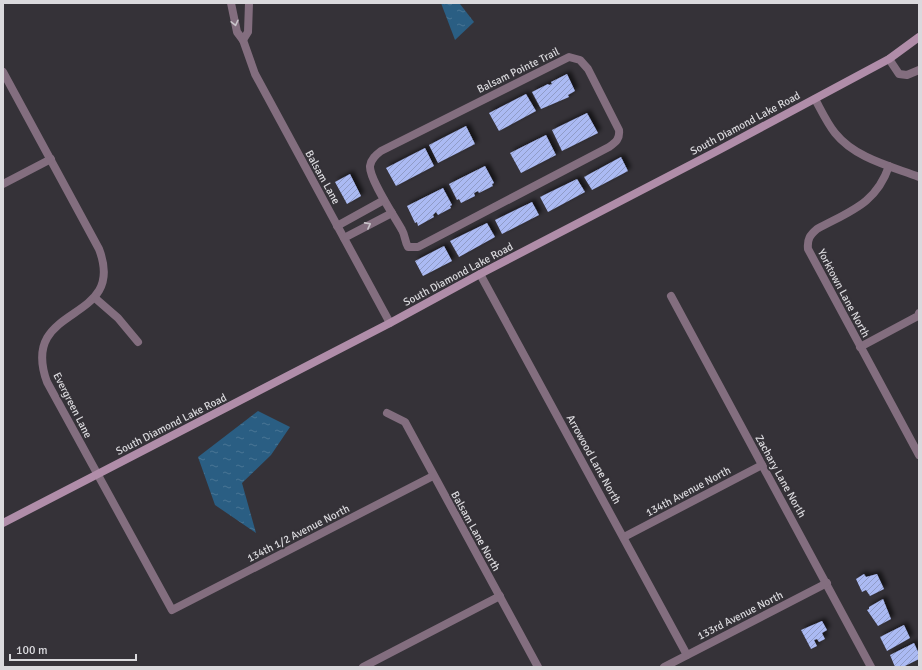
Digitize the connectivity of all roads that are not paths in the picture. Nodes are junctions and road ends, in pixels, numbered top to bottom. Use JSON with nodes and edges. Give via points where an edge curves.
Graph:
{"nodes":[{"id":1,"x":231,"y":3,"type":"edge"},
{"id":2,"x":249,"y":3,"type":"edge"},
{"id":3,"x":919,"y":37,"type":"edge"},
{"id":4,"x":243,"y":40,"type":"junction"},
{"id":5,"x":889,"y":59,"type":"junction"},
{"id":6,"x":919,"y":70,"type":"edge"},
{"id":7,"x":3,"y":72,"type":"edge"},
{"id":8,"x":815,"y":99,"type":"junction"},
{"id":9,"x":51,"y":158,"type":"junction"},
{"id":10,"x":889,"y":166,"type":"junction"},
{"id":11,"x":919,"y":177,"type":"edge"},
{"id":12,"x":3,"y":184,"type":"edge"},
{"id":13,"x":384,"y":200,"type":"junction"},
{"id":14,"x":392,"y":213,"type":"junction"},
{"id":15,"x":337,"y":226,"type":"junction"},
{"id":16,"x":344,"y":238,"type":"junction"},
{"id":17,"x":480,"y":274,"type":"junction"},
{"id":18,"x":671,"y":296,"type":"dead end"},
{"id":19,"x":95,"y":298,"type":"junction"},
{"id":20,"x":919,"y":313,"type":"edge"},
{"id":21,"x":390,"y":323,"type":"junction"},
{"id":22,"x":138,"y":342,"type":"dead end"},
{"id":23,"x":860,"y":347,"type":"junction"},
{"id":24,"x":388,"y":413,"type":"dead end"},
{"id":25,"x":916,"y":441,"type":"edge"},
{"id":26,"x":919,"y":456,"type":"edge"},
{"id":27,"x":762,"y":465,"type":"junction"},
{"id":28,"x":98,"y":474,"type":"junction"},
{"id":29,"x":433,"y":476,"type":"junction"},
{"id":30,"x":3,"y":523,"type":"edge"},
{"id":31,"x":624,"y":537,"type":"junction"},
{"id":32,"x":827,"y":583,"type":"junction"},
{"id":33,"x":500,"y":596,"type":"junction"},
{"id":34,"x":172,"y":610,"type":"joint"},
{"id":35,"x":687,"y":655,"type":"junction"},
{"id":36,"x":363,"y":667,"type":"edge"},
{"id":37,"x":538,"y":667,"type":"edge"},
{"id":38,"x":664,"y":667,"type":"edge"},
{"id":39,"x":871,"y":667,"type":"edge"}],
"edges":[{"from":1,"to":4,"type":"street","name":"Balsam Lane","one_way":true,"via":[[237,32]]},
{"from":2,"to":4,"type":"street","via":[[248,32]]},
{"from":3,"to":5,"type":"street","name":"South Diamond Lake Road"},
{"from":4,"to":15,"type":"street","name":"Balsam Lane","via":[[255,74]]},
{"from":5,"to":6,"type":"street","via":[[899,74],[907,75]]},
{"from":5,"to":8,"type":"street","name":"South Diamond Lake Road"},
{"from":7,"to":9,"type":"street","name":"Evergreen Lane"},
{"from":8,"to":10,"type":"street","via":[[827,122],[845,144]]},
{"from":8,"to":17,"type":"street","name":"South Diamond Lake Road"},
{"from":9,"to":12,"type":"street"},
{"from":9,"to":19,"type":"street","name":"Evergreen Lane","via":[[104,260],[105,272]]},
{"from":10,"to":11,"type":"street"},
{"from":10,"to":23,"type":"street","name":"Yorktown Lane North","via":[[878,190],[869,199],[817,229],[808,241],[810,255]]},
{"from":13,"to":14,"type":"street","name":"Balsam Pointe Trail"},
{"from":13,"to":14,"type":"street","name":"Balsam Pointe Trail","via":[[370,167],[371,161],[381,151],[563,59],[576,58],[588,69],[619,130],[619,137],[609,147],[415,248],[407,245],[405,236]]},
{"from":13,"to":15,"type":"street"},
{"from":16,"to":14,"type":"street","one_way":true},
{"from":15,"to":16,"type":"street","name":"Balsam Lane"},
{"from":16,"to":21,"type":"street","name":"Balsam Lane"},
{"from":17,"to":21,"type":"street","name":"South Diamond Lake Road"},
{"from":17,"to":31,"type":"street","name":"Arrowood Lane North"},
{"from":18,"to":27,"type":"street","name":"Zachary Lane North"},
{"from":19,"to":22,"type":"street","via":[[118,318]]},
{"from":19,"to":28,"type":"street","name":"Evergreen Lane","via":[[56,326],[48,336],[42,360],[47,382]]},
{"from":20,"to":23,"type":"street","via":[[918,316]]},
{"from":21,"to":28,"type":"street","name":"South Diamond Lake Road"},
{"from":23,"to":25,"type":"street","name":"Yorktown Lane North"},
{"from":24,"to":29,"type":"street","name":"Balsam Lane North","via":[[405,422]]},
{"from":25,"to":26,"type":"street","name":"Yorktown Lane North"},
{"from":27,"to":31,"type":"street","name":"134th Avenue North"},
{"from":27,"to":32,"type":"street","name":"Zachary Lane North"},
{"from":28,"to":30,"type":"street","name":"South Diamond Lake Road"},
{"from":28,"to":34,"type":"street","name":"Evergreen Lane"},
{"from":29,"to":33,"type":"street","name":"Balsam Lane North"},
{"from":29,"to":34,"type":"street","name":"134th 1/2 Avenue North"},
{"from":31,"to":35,"type":"street","name":"Arrowood Lane North"},
{"from":32,"to":35,"type":"street","name":"133rd Avenue North"},
{"from":32,"to":39,"type":"street","name":"Zachary Lane North"},
{"from":33,"to":36,"type":"street"},
{"from":33,"to":37,"type":"street","name":"Balsam Lane North"},
{"from":35,"to":38,"type":"street","name":"133rd Avenue North"}]}
